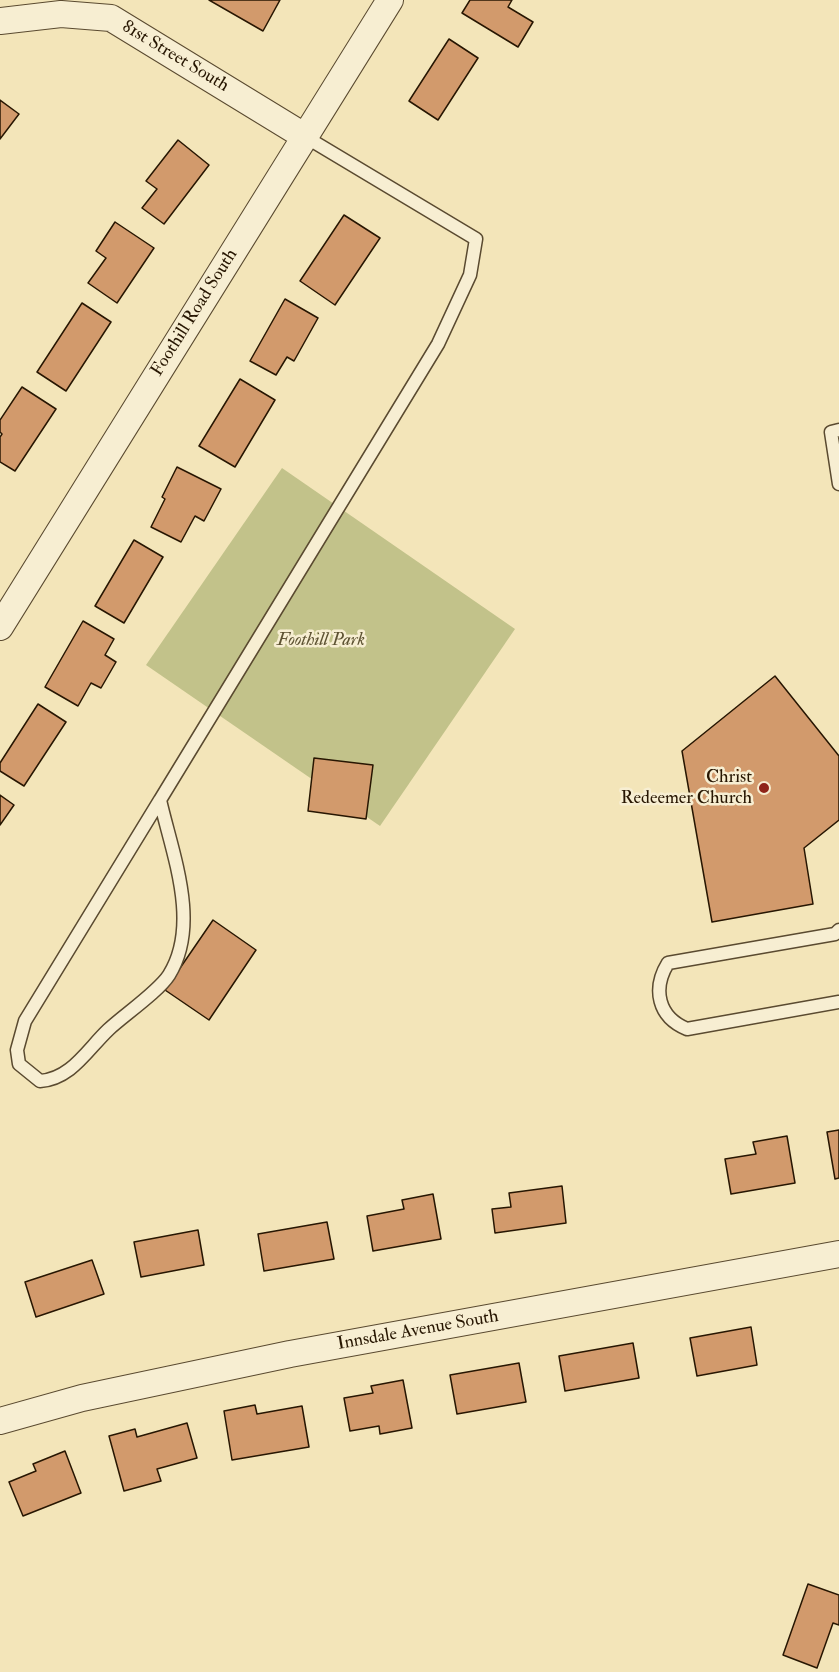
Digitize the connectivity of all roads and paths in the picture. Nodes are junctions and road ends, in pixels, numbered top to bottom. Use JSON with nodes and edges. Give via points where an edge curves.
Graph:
{"nodes":[{"id":1,"x":390,"y":0,"type":"edge"},
{"id":2,"x":0,"y":21,"type":"edge"},
{"id":3,"x":304,"y":136,"type":"junction"},
{"id":4,"x":839,"y":430,"type":"edge"},
{"id":5,"x":839,"y":484,"type":"edge"},
{"id":6,"x":0,"y":627,"type":"edge"},
{"id":7,"x":160,"y":800,"type":"junction"},
{"id":8,"x":839,"y":930,"type":"edge"},
{"id":9,"x":839,"y":1002,"type":"edge"},
{"id":10,"x":839,"y":1254,"type":"edge"},
{"id":11,"x":0,"y":1421,"type":"edge"}],
"edges":[{"from":1,"to":3,"type":"street","name":"Foothill Road South"},
{"from":2,"to":3,"type":"street","name":"81st Street South","via":[[61,14],[111,18]]},
{"from":3,"to":6,"type":"street","name":"Foothill Road South"},
{"from":3,"to":7,"type":"lane","via":[[476,239],[470,275],[438,344]]},
{"from":4,"to":5,"type":"lane","via":[[831,432]]},
{"from":7,"to":7,"type":"lane","via":[[182,897],[179,952],[169,976],[64,1075],[40,1081],[19,1064],[17,1050],[25,1022]]},
{"from":8,"to":9,"type":"lane","via":[[835,934],[668,963],[659,978],[662,1009],[672,1023],[687,1029]]},
{"from":10,"to":11,"type":"street","name":"Innsdale Avenue South","via":[[290,1354],[82,1398]]}]}
